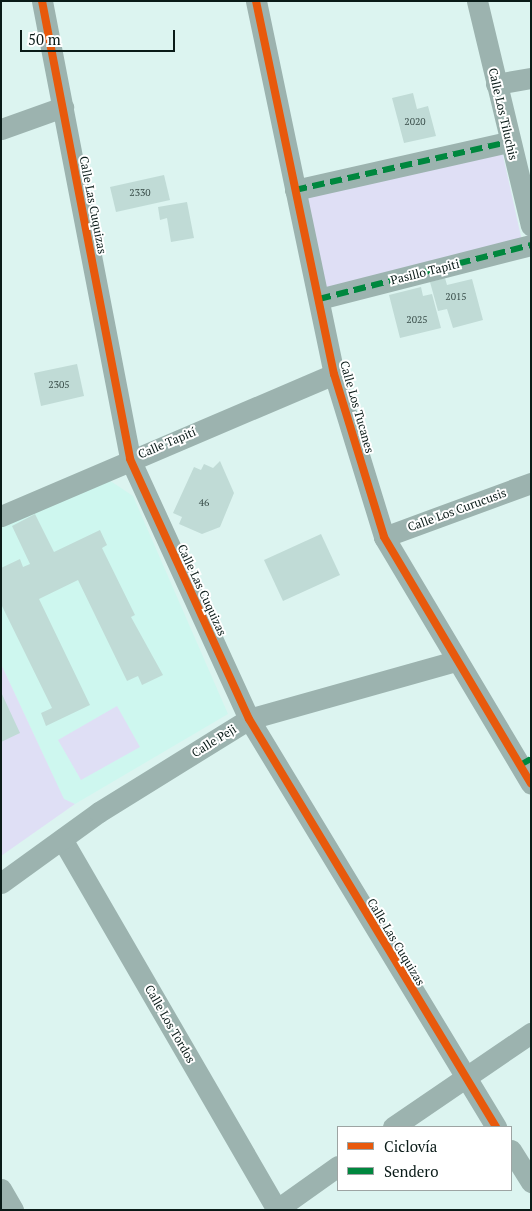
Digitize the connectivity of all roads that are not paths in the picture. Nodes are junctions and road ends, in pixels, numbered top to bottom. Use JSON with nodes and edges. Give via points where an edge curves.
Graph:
{"nodes":[{"id":1,"x":42,"y":1,"type":"edge"},
{"id":2,"x":256,"y":1,"type":"edge"},
{"id":3,"x":477,"y":1,"type":"edge"},
{"id":4,"x":531,"y":78,"type":"edge"},
{"id":5,"x":496,"y":84,"type":"junction"},
{"id":6,"x":63,"y":107,"type":"junction"},
{"id":7,"x":1,"y":129,"type":"edge"},
{"id":8,"x":508,"y":142,"type":"junction"},
{"id":9,"x":295,"y":190,"type":"junction"},
{"id":10,"x":531,"y":226,"type":"edge"},
{"id":11,"x":531,"y":245,"type":"edge"},
{"id":12,"x":319,"y":299,"type":"junction"},
{"id":13,"x":334,"y":374,"type":"junction"},
{"id":14,"x":130,"y":459,"type":"junction"},
{"id":15,"x":531,"y":483,"type":"edge"},
{"id":16,"x":1,"y":516,"type":"edge"},
{"id":17,"x":384,"y":537,"type":"junction"},
{"id":18,"x":455,"y":661,"type":"junction"},
{"id":19,"x":248,"y":719,"type":"junction"},
{"id":20,"x":525,"y":762,"type":"edge"},
{"id":21,"x":531,"y":784,"type":"edge"},
{"id":22,"x":62,"y":839,"type":"junction"},
{"id":23,"x":1,"y":883,"type":"edge"},
{"id":24,"x":531,"y":1034,"type":"edge"},
{"id":25,"x":465,"y":1077,"type":"junction"},
{"id":26,"x":394,"y":1126,"type":"edge"},
{"id":27,"x":495,"y":1126,"type":"edge"},
{"id":28,"x":512,"y":1152,"type":"edge"},
{"id":29,"x":337,"y":1167,"type":"edge"},
{"id":30,"x":531,"y":1182,"type":"edge"},
{"id":31,"x":1,"y":1189,"type":"edge"},
{"id":32,"x":13,"y":1210,"type":"edge"},
{"id":33,"x":276,"y":1210,"type":"edge"}],
"edges":[{"from":1,"to":6,"type":"street","name":"Calle Las Cuquizas"},
{"from":2,"to":9,"type":"street","name":"Calle Los Tucanes"},
{"from":3,"to":5,"type":"street","name":"Calle Los Tiluchis"},
{"from":4,"to":5,"type":"street"},
{"from":5,"to":8,"type":"street","name":"Calle Los Tiluchis"},
{"from":6,"to":7,"type":"street"},
{"from":6,"to":14,"type":"street","name":"Calle Las Cuquizas"},
{"from":8,"to":9,"type":"street"},
{"from":8,"to":10,"type":"street","name":"Calle Los Tiluchis"},
{"from":9,"to":12,"type":"street","name":"Calle Los Tucanes"},
{"from":11,"to":12,"type":"street","name":"Pasillo Tapiti"},
{"from":12,"to":13,"type":"street","name":"Calle Los Tucanes"},
{"from":13,"to":14,"type":"street","name":"Calle Tapití"},
{"from":13,"to":17,"type":"street","name":"Calle Los Tucanes"},
{"from":14,"to":16,"type":"street","name":"Calle Tapití"},
{"from":14,"to":19,"type":"street","name":"Calle Las Cuquizas"},
{"from":15,"to":17,"type":"street","name":"Calle Los Curucusis"},
{"from":17,"to":18,"type":"street","name":"Calle Los Tucanes"},
{"from":18,"to":19,"type":"street","name":"Calle Peji"},
{"from":18,"to":20,"type":"street","name":"Calle Los Tucanes"},
{"from":19,"to":22,"type":"street","name":"Calle Peji"},
{"from":19,"to":25,"type":"street","name":"Calle Las Cuquizas"},
{"from":20,"to":21,"type":"street","name":"Calle Los Tucanes"},
{"from":22,"to":23,"type":"street","name":"Calle Peji"},
{"from":22,"to":33,"type":"street","name":"Calle Los Tordos"},
{"from":24,"to":25,"type":"street"},
{"from":25,"to":26,"type":"street"},
{"from":25,"to":27,"type":"street","name":"Calle Las Cuquizas"},
{"from":28,"to":30,"type":"street"},
{"from":29,"to":33,"type":"street"},
{"from":31,"to":32,"type":"street"}]}
